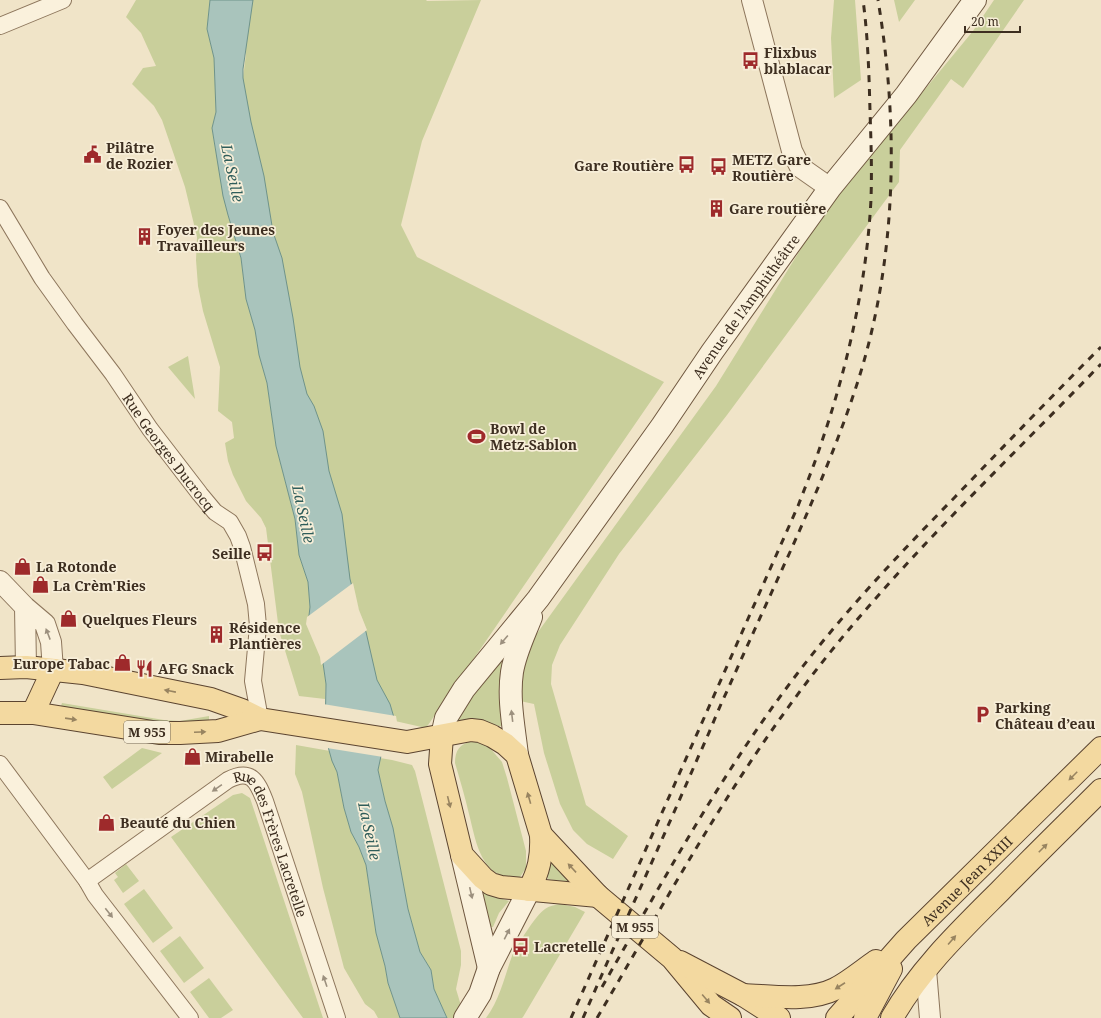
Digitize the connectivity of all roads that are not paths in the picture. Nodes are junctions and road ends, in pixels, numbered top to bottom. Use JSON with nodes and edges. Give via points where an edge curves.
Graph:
{"nodes":[{"id":1,"x":63,"y":0,"type":"edge"},
{"id":2,"x":752,"y":0,"type":"edge"},
{"id":3,"x":975,"y":0,"type":"edge"},
{"id":4,"x":0,"y":26,"type":"edge"},
{"id":5,"x":830,"y":188,"type":"junction"},
{"id":6,"x":0,"y":208,"type":"edge"},
{"id":7,"x":0,"y":581,"type":"edge"},
{"id":8,"x":538,"y":599,"type":"junction"},
{"id":9,"x":25,"y":607,"type":"junction"},
{"id":10,"x":26,"y":667,"type":"junction"},
{"id":11,"x":0,"y":668,"type":"edge"},
{"id":12,"x":53,"y":670,"type":"junction"},
{"id":13,"x":0,"y":713,"type":"edge"},
{"id":14,"x":33,"y":714,"type":"junction"},
{"id":15,"x":260,"y":719,"type":"junction"},
{"id":16,"x":442,"y":736,"type":"junction"},
{"id":17,"x":407,"y":742,"type":"junction"},
{"id":18,"x":1101,"y":748,"type":"edge"},
{"id":19,"x":517,"y":755,"type":"junction"},
{"id":20,"x":0,"y":764,"type":"edge"},
{"id":21,"x":440,"y":764,"type":"junction"},
{"id":22,"x":1101,"y":790,"type":"edge"},
{"id":23,"x":541,"y":835,"type":"junction"},
{"id":24,"x":462,"y":855,"type":"junction"},
{"id":25,"x":87,"y":881,"type":"junction"},
{"id":26,"x":529,"y":890,"type":"junction"},
{"id":27,"x":598,"y":896,"type":"junction"},
{"id":28,"x":906,"y":940,"type":"junction"},
{"id":29,"x":672,"y":958,"type":"junction"},
{"id":30,"x":489,"y":968,"type":"junction"},
{"id":31,"x":926,"y":970,"type":"junction"},
{"id":32,"x":744,"y":996,"type":"junction"},
{"id":33,"x":469,"y":1012,"type":"edge"},
{"id":34,"x":190,"y":1018,"type":"edge"},
{"id":35,"x":337,"y":1018,"type":"edge"},
{"id":36,"x":730,"y":1018,"type":"edge"},
{"id":37,"x":778,"y":1018,"type":"edge"},
{"id":38,"x":837,"y":1018,"type":"edge"},
{"id":39,"x":866,"y":1018,"type":"edge"},
{"id":40,"x":892,"y":1018,"type":"edge"},
{"id":41,"x":930,"y":1018,"type":"edge"}],
"edges":[{"from":1,"to":4,"type":"street"},
{"from":2,"to":5,"type":"street","via":[[792,151],[800,168]]},
{"from":3,"to":5,"type":"main road","name":"Avenue de l'Amphithéâtre","via":[[906,95]]},
{"from":5,"to":8,"type":"main road","name":"Avenue de l'Amphithéâtre"},
{"from":6,"to":15,"type":"street","name":"Rue Georges Ducrocq","via":[[42,278],[150,429],[215,512],[230,522],[238,536],[256,604],[258,626],[253,681]]},
{"from":7,"to":9,"type":"street"},
{"from":8,"to":16,"type":"main road","name":"Avenue de l'Amphithéâtre","one_way":true,"via":[[464,689],[446,718]]},
{"from":19,"to":8,"type":"main road","name":"Avenue de l'Amphithéâtre","one_way":true,"via":[[510,700],[512,672]]},
{"from":9,"to":10,"type":"street"},
{"from":12,"to":9,"type":"street","one_way":true,"via":[[52,642],[45,624]]},
{"from":10,"to":11,"type":"main road","number":"M 955"},
{"from":10,"to":12,"type":"main road","number":"M 955"},
{"from":10,"to":14,"type":"main road"},
{"from":12,"to":14,"type":"main road"},
{"from":15,"to":12,"type":"main road","number":"M 955","one_way":true,"via":[[211,699],[83,673]]},
{"from":13,"to":14,"type":"main road","number":"M 955"},
{"from":14,"to":15,"type":"main road","number":"M 955","one_way":true,"via":[[159,733],[218,731]]},
{"from":15,"to":17,"type":"main road","number":"M 955"},
{"from":16,"to":17,"type":"main road","number":"M 955"},
{"from":16,"to":19,"type":"main road","via":[[470,730],[480,731],[499,740]]},
{"from":16,"to":21,"type":"main road"},
{"from":17,"to":21,"type":"main road","number":"M 955"},
{"from":18,"to":28,"type":"main road","name":"Avenue Jean XXIII","one_way":true},
{"from":23,"to":19,"type":"main road","one_way":true},
{"from":20,"to":25,"type":"street"},
{"from":21,"to":24,"type":"main road","one_way":true},
{"from":31,"to":22,"type":"main road","one_way":true,"via":[[967,923]]},
{"from":23,"to":26,"type":"main road","via":[[540,859]]},
{"from":27,"to":23,"type":"main road","number":"M 955","one_way":true},
{"from":24,"to":26,"type":"main road","via":[[491,884]]},
{"from":24,"to":30,"type":"main road","one_way":true},
{"from":25,"to":34,"type":"street","one_way":true,"via":[[95,895]]},
{"from":35,"to":25,"type":"street","name":"Rue des Frères Lacretelle","one_way":true,"via":[[265,801],[252,777],[242,774],[228,780]]},
{"from":26,"to":27,"type":"main road"},
{"from":30,"to":26,"type":"main road","one_way":true},
{"from":27,"to":29,"type":"main road","number":"M 955"},
{"from":28,"to":32,"type":"main road","one_way":true,"via":[[835,989],[797,997]]},
{"from":28,"to":38,"type":"main road","name":"Avenue Jean XXIII"},
{"from":28,"to":39,"type":"main road"},
{"from":29,"to":32,"type":"main road","number":"M 955"},
{"from":29,"to":36,"type":"main road","number":"M 955","one_way":true,"via":[[711,1005]]},
{"from":30,"to":33,"type":"main road","via":[[480,994]]},
{"from":31,"to":40,"type":"main road"},
{"from":31,"to":41,"type":"street"},
{"from":32,"to":37,"type":"main road","number":"M 955"}]}
